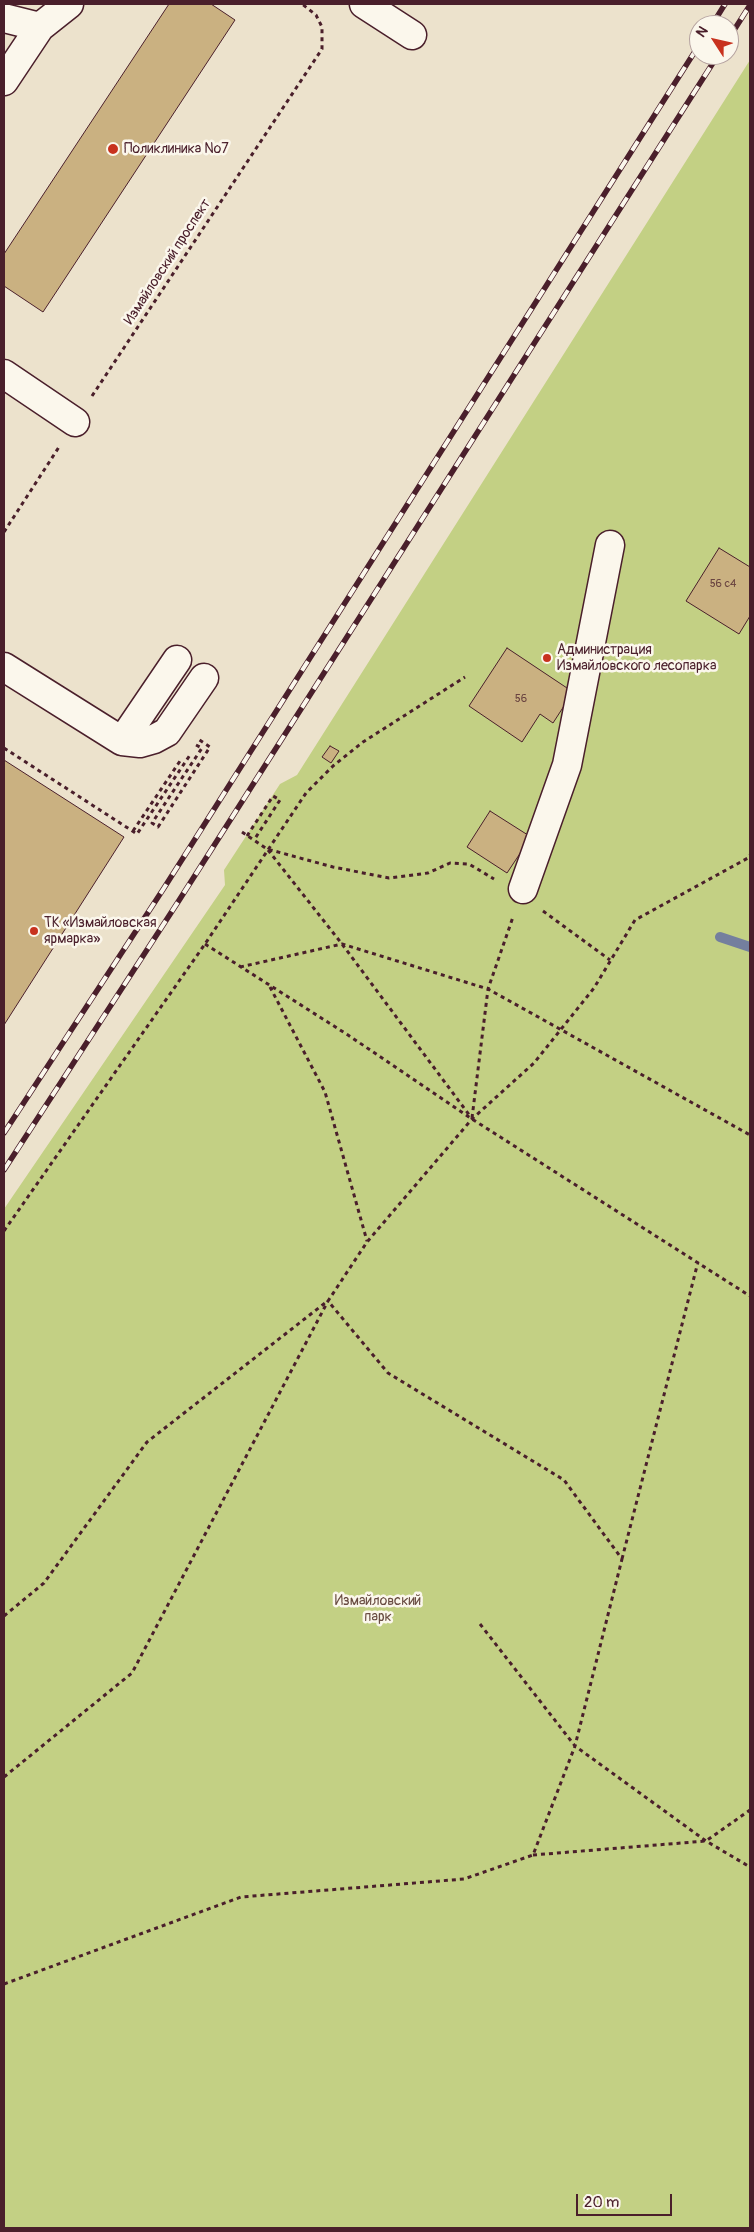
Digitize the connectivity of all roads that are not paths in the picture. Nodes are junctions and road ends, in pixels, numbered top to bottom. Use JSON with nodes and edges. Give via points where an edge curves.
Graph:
{"nodes":[{"id":1,"x":69,"y":4,"type":"edge"},
{"id":2,"x":364,"y":4,"type":"edge"},
{"id":3,"x":4,"y":18,"type":"edge"},
{"id":4,"x":40,"y":27,"type":"junction"},
{"id":5,"x":412,"y":35,"type":"dead end"},
{"id":6,"x":4,"y":81,"type":"edge"},
{"id":7,"x":4,"y":374,"type":"edge"},
{"id":8,"x":75,"y":422,"type":"road end"},
{"id":9,"x":610,"y":545,"type":"dead end"},
{"id":10,"x":177,"y":660,"type":"dead end"},
{"id":11,"x":4,"y":667,"type":"edge"},
{"id":12,"x":204,"y":678,"type":"dead end"},
{"id":13,"x":122,"y":742,"type":"junction"},
{"id":14,"x":522,"y":892,"type":"road end"}],
"edges":[{"from":1,"to":4,"type":"street"},
{"from":2,"to":5,"type":"street"},
{"from":3,"to":4,"type":"street"},
{"from":4,"to":6,"type":"street"},
{"from":7,"to":8,"type":"street"},
{"from":9,"to":14,"type":"street","via":[[567,765]]},
{"from":10,"to":13,"type":"street"},
{"from":11,"to":13,"type":"street"},
{"from":12,"to":13,"type":"street","via":[[167,732],[154,739]]}]}
